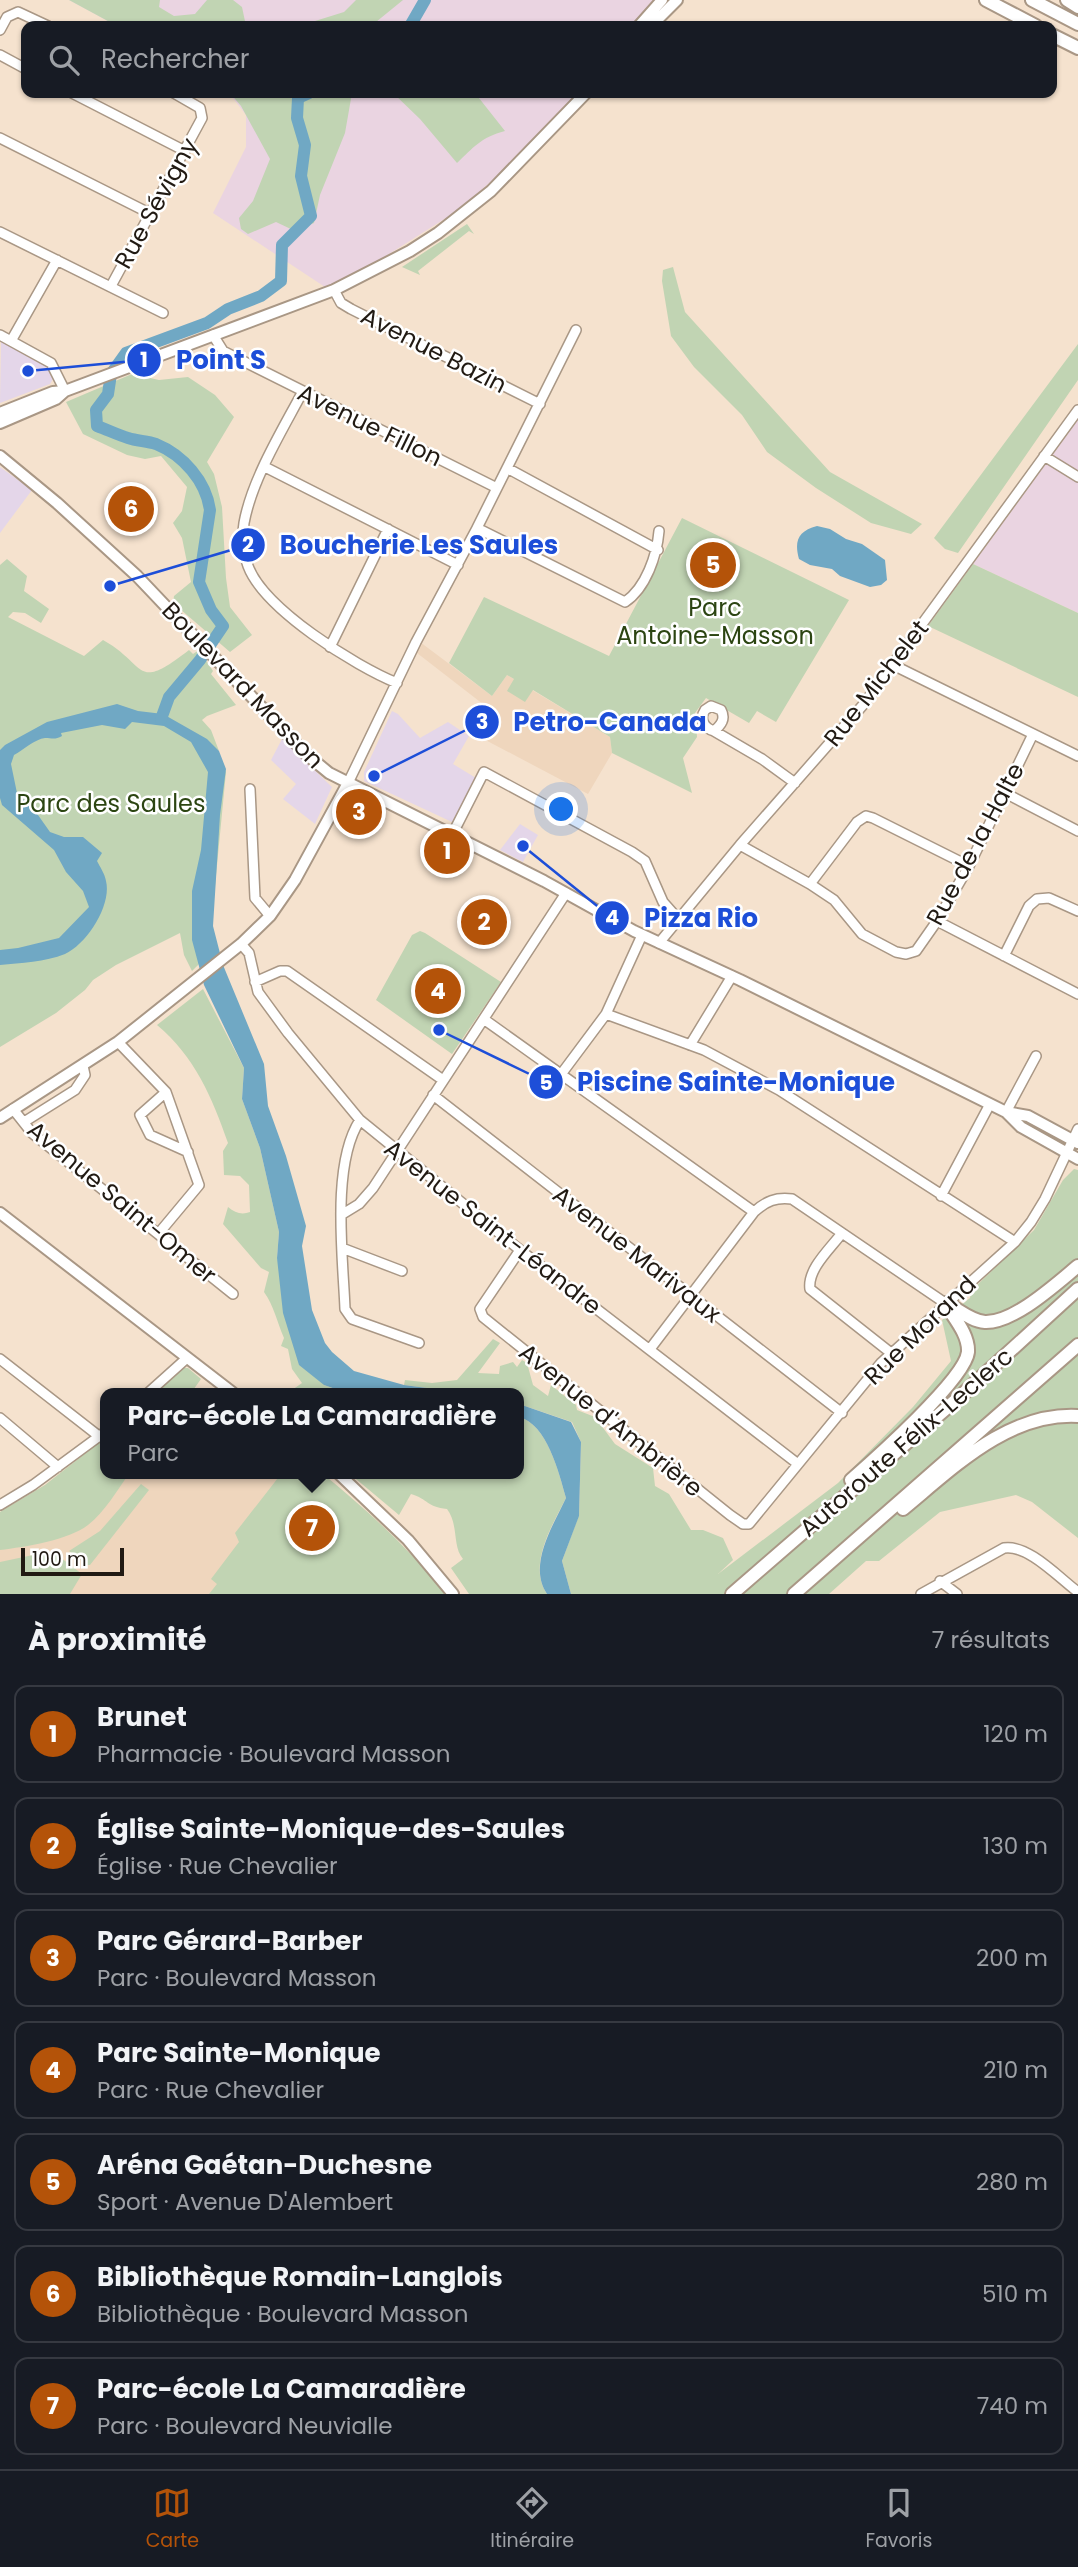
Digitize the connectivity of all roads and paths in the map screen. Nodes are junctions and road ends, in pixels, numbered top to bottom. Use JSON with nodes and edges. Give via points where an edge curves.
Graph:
{"nodes":[{"id":1,"x":662,"y":0,"type":"edge"},
{"id":2,"x":677,"y":0,"type":"edge"},
{"id":3,"x":986,"y":0,"type":"edge"},
{"id":4,"x":1032,"y":0,"type":"edge"},
{"id":5,"x":1067,"y":0,"type":"edge"},
{"id":6,"x":1078,"y":7,"type":"edge"},
{"id":7,"x":37,"y":21,"type":"edge"},
{"id":8,"x":643,"y":21,"type":"edge"},
{"id":9,"x":656,"y":21,"type":"edge"},
{"id":10,"x":1026,"y":21,"type":"edge"},
{"id":11,"x":1078,"y":24,"type":"edge"},
{"id":12,"x":0,"y":30,"type":"edge"},
{"id":13,"x":1057,"y":38,"type":"edge"},
{"id":14,"x":1078,"y":48,"type":"edge"},
{"id":15,"x":0,"y":55,"type":"edge"},
{"id":16,"x":21,"y":66,"type":"edge"},
{"id":17,"x":82,"y":98,"type":"edge"},
{"id":18,"x":184,"y":98,"type":"edge"},
{"id":19,"x":581,"y":98,"type":"edge"},
{"id":20,"x":0,"y":138,"type":"edge"},
{"id":21,"x":185,"y":151,"type":"junction"},
{"id":22,"x":151,"y":214,"type":"junction"},
{"id":23,"x":0,"y":232,"type":"edge"},
{"id":24,"x":57,"y":260,"type":"junction"},
{"id":25,"x":111,"y":286,"type":"junction"},
{"id":26,"x":334,"y":290,"type":"junction"},
{"id":27,"x":163,"y":313,"type":"dead end"},
{"id":28,"x":576,"y":330,"type":"dead end"},
{"id":29,"x":0,"y":335,"type":"edge"},
{"id":30,"x":213,"y":335,"type":"junction"},
{"id":31,"x":11,"y":341,"type":"junction"},
{"id":32,"x":65,"y":391,"type":"junction"},
{"id":33,"x":303,"y":391,"type":"junction"},
{"id":34,"x":540,"y":404,"type":"junction"},
{"id":35,"x":1078,"y":410,"type":"edge"},
{"id":36,"x":0,"y":413,"type":"edge"},
{"id":37,"x":0,"y":423,"type":"edge"},
{"id":38,"x":0,"y":456,"type":"edge"},
{"id":39,"x":1044,"y":456,"type":"junction"},
{"id":40,"x":265,"y":467,"type":"junction"},
{"id":41,"x":507,"y":468,"type":"junction"},
{"id":42,"x":1078,"y":477,"type":"edge"},
{"id":43,"x":497,"y":488,"type":"junction"},
{"id":44,"x":477,"y":528,"type":"junction"},
{"id":45,"x":388,"y":529,"type":"junction"},
{"id":46,"x":659,"y":531,"type":"dead end"},
{"id":47,"x":657,"y":550,"type":"junction"},
{"id":48,"x":458,"y":565,"type":"junction"},
{"id":49,"x":330,"y":647,"type":"junction"},
{"id":50,"x":893,"y":665,"type":"junction"},
{"id":51,"x":397,"y":683,"type":"junction"},
{"id":52,"x":714,"y":731,"type":"dead end"},
{"id":53,"x":1033,"y":734,"type":"junction"},
{"id":54,"x":1078,"y":756,"type":"edge"},
{"id":55,"x":348,"y":783,"type":"junction"},
{"id":56,"x":795,"y":783,"type":"junction"},
{"id":57,"x":250,"y":789,"type":"dead end"},
{"id":58,"x":1004,"y":793,"type":"junction"},
{"id":59,"x":1078,"y":831,"type":"edge"},
{"id":60,"x":453,"y":835,"type":"junction"},
{"id":61,"x":740,"y":845,"type":"junction"},
{"id":62,"x":969,"y":866,"type":"junction"},
{"id":63,"x":810,"y":884,"type":"junction"},
{"id":64,"x":566,"y":893,"type":"junction"},
{"id":65,"x":1078,"y":912,"type":"edge"},
{"id":66,"x":270,"y":916,"type":"junction"},
{"id":67,"x":679,"y":920,"type":"junction"},
{"id":68,"x":937,"y":921,"type":"junction"},
{"id":69,"x":642,"y":935,"type":"junction"},
{"id":70,"x":659,"y":943,"type":"junction"},
{"id":71,"x":242,"y":944,"type":"junction"},
{"id":72,"x":1004,"y":956,"type":"junction"},
{"id":73,"x":732,"y":976,"type":"junction"},
{"id":74,"x":255,"y":982,"type":"junction"},
{"id":75,"x":1078,"y":994,"type":"edge"},
{"id":76,"x":606,"y":1014,"type":"junction"},
{"id":77,"x":485,"y":1020,"type":"junction"},
{"id":78,"x":118,"y":1042,"type":"junction"},
{"id":79,"x":690,"y":1045,"type":"junction"},
{"id":80,"x":1036,"y":1056,"type":"dead end"},
{"id":81,"x":83,"y":1066,"type":"junction"},
{"id":82,"x":562,"y":1073,"type":"junction"},
{"id":83,"x":443,"y":1080,"type":"junction"},
{"id":84,"x":166,"y":1092,"type":"junction"},
{"id":85,"x":433,"y":1095,"type":"junction"},
{"id":86,"x":990,"y":1104,"type":"junction"},
{"id":87,"x":13,"y":1109,"type":"junction"},
{"id":88,"x":1006,"y":1112,"type":"junction"},
{"id":89,"x":0,"y":1118,"type":"edge"},
{"id":90,"x":360,"y":1120,"type":"junction"},
{"id":91,"x":24,"y":1122,"type":"junction"},
{"id":92,"x":1078,"y":1129,"type":"edge"},
{"id":93,"x":1075,"y":1142,"type":"edge"},
{"id":94,"x":398,"y":1151,"type":"junction"},
{"id":95,"x":188,"y":1152,"type":"junction"},
{"id":96,"x":1067,"y":1152,"type":"junction"},
{"id":97,"x":1078,"y":1159,"type":"edge"},
{"id":98,"x":941,"y":1196,"type":"junction"},
{"id":99,"x":754,"y":1212,"type":"junction"},
{"id":100,"x":0,"y":1213,"type":"edge"},
{"id":101,"x":341,"y":1215,"type":"junction"},
{"id":102,"x":159,"y":1233,"type":"junction"},
{"id":103,"x":842,"y":1233,"type":"junction"},
{"id":104,"x":1014,"y":1241,"type":"junction"},
{"id":105,"x":342,"y":1248,"type":"junction"},
{"id":106,"x":520,"y":1250,"type":"junction"},
{"id":107,"x":1078,"y":1266,"type":"edge"},
{"id":108,"x":402,"y":1271,"type":"dead end"},
{"id":109,"x":1078,"y":1290,"type":"edge"},
{"id":110,"x":233,"y":1294,"type":"dead end"},
{"id":111,"x":691,"y":1297,"type":"junction"},
{"id":112,"x":945,"y":1303,"type":"junction"},
{"id":113,"x":419,"y":1343,"type":"dead end"},
{"id":114,"x":1078,"y":1345,"type":"edge"},
{"id":115,"x":650,"y":1349,"type":"junction"},
{"id":116,"x":891,"y":1353,"type":"junction"},
{"id":117,"x":187,"y":1358,"type":"junction"},
{"id":118,"x":0,"y":1359,"type":"edge"},
{"id":119,"x":154,"y":1388,"type":"edge"},
{"id":120,"x":226,"y":1388,"type":"edge"},
{"id":121,"x":842,"y":1413,"type":"junction"},
{"id":122,"x":1078,"y":1416,"type":"edge"},
{"id":123,"x":0,"y":1418,"type":"edge"},
{"id":124,"x":100,"y":1432,"type":"edge"},
{"id":125,"x":100,"y":1436,"type":"edge"},
{"id":126,"x":798,"y":1464,"type":"junction"},
{"id":127,"x":58,"y":1468,"type":"junction"},
{"id":128,"x":344,"y":1479,"type":"edge"},
{"id":129,"x":0,"y":1505,"type":"edge"},
{"id":130,"x":749,"y":1524,"type":"joint"},
{"id":131,"x":940,"y":1581,"type":"junction"},
{"id":132,"x":1076,"y":1587,"type":"edge"},
{"id":133,"x":734,"y":1593,"type":"edge"},
{"id":134,"x":453,"y":1594,"type":"edge"},
{"id":135,"x":795,"y":1594,"type":"edge"},
{"id":136,"x":921,"y":1594,"type":"edge"},
{"id":137,"x":957,"y":1594,"type":"edge"}],
"edges":[{"from":1,"to":8,"type":"main road"},
{"from":2,"to":9,"type":"main road"},
{"from":3,"to":10,"type":"highway"},
{"from":4,"to":11,"type":"highway"},
{"from":5,"to":6,"type":"highway"},
{"from":7,"to":12,"type":"street","via":[[18,12],[7,17]]},
{"from":13,"to":14,"type":"highway"},
{"from":15,"to":16,"type":"street"},
{"from":17,"to":21,"type":"street"},
{"from":18,"to":21,"type":"street","name":"Rue Sévigny","via":[[202,113]]},
{"from":19,"to":26,"type":"main road","via":[[469,210],[410,251]]},
{"from":20,"to":22,"type":"street"},
{"from":21,"to":22,"type":"street","name":"Rue Sévigny"},
{"from":22,"to":25,"type":"street","name":"Rue Sévigny"},
{"from":23,"to":24,"type":"street"},
{"from":24,"to":25,"type":"street"},
{"from":24,"to":31,"type":"street"},
{"from":25,"to":27,"type":"street"},
{"from":26,"to":30,"type":"main road"},
{"from":26,"to":34,"type":"street","name":"Avenue Bazin","via":[[351,309]]},
{"from":28,"to":34,"type":"street"},
{"from":29,"to":31,"type":"street"},
{"from":30,"to":32,"type":"main road"},
{"from":30,"to":33,"type":"street","name":"Avenue Fillon","via":[[223,351]]},
{"from":31,"to":32,"type":"street","via":[[51,363]]},
{"from":32,"to":36,"type":"main road"},
{"from":32,"to":37,"type":"main road"},
{"from":33,"to":40,"type":"street"},
{"from":33,"to":43,"type":"street","name":"Avenue Fillon"},
{"from":34,"to":41,"type":"street"},
{"from":35,"to":39,"type":"street","name":"Rue Michelet"},
{"from":38,"to":55,"type":"main road","name":"Boulevard Masson","via":[[137,576],[306,754]]},
{"from":39,"to":42,"type":"street"},
{"from":39,"to":50,"type":"street","name":"Rue Michelet"},
{"from":40,"to":45,"type":"street"},
{"from":40,"to":49,"type":"street","via":[[243,526],[248,566],[266,593]]},
{"from":41,"to":43,"type":"street"},
{"from":41,"to":47,"type":"street"},
{"from":43,"to":44,"type":"street"},
{"from":44,"to":47,"type":"street","via":[[625,602],[633,597]]},
{"from":44,"to":48,"type":"street"},
{"from":45,"to":48,"type":"street"},
{"from":45,"to":49,"type":"street"},
{"from":46,"to":47,"type":"street"},
{"from":48,"to":51,"type":"street"},
{"from":49,"to":51,"type":"street"},
{"from":50,"to":53,"type":"street"},
{"from":50,"to":56,"type":"street","name":"Rue Michelet"},
{"from":51,"to":55,"type":"street"},
{"from":52,"to":56,"type":"street"},
{"from":53,"to":54,"type":"street"},
{"from":53,"to":58,"type":"street","name":"Rue de la Halte"},
{"from":55,"to":60,"type":"main road","name":"Boulevard Masson"},
{"from":55,"to":66,"type":"main road"},
{"from":56,"to":61,"type":"street","name":"Rue Michelet"},
{"from":57,"to":66,"type":"street","via":[[255,898]]},
{"from":58,"to":59,"type":"street"},
{"from":58,"to":62,"type":"street","name":"Rue de la Halte"},
{"from":60,"to":64,"type":"main road","name":"Boulevard Masson"},
{"from":60,"to":67,"type":"street","via":[[484,772],[632,852],[645,862],[663,902]]},
{"from":61,"to":63,"type":"street","name":"Rue de la Halte"},
{"from":61,"to":67,"type":"street","name":"Rue Michelet"},
{"from":62,"to":63,"type":"street","via":[[866,816]]},
{"from":62,"to":68,"type":"street","name":"Rue de la Halte"},
{"from":63,"to":68,"type":"street","name":"Rue de la Halte","via":[[834,900],[862,933],[896,952],[916,951]]},
{"from":64,"to":69,"type":"main road","name":"Boulevard Masson"},
{"from":64,"to":77,"type":"street"},
{"from":65,"to":72,"type":"street","via":[[1049,898],[1037,899]]},
{"from":66,"to":71,"type":"main road"},
{"from":67,"to":70,"type":"street","name":"Rue Michelet"},
{"from":68,"to":72,"type":"street"},
{"from":69,"to":70,"type":"main road","name":"Boulevard Masson"},
{"from":69,"to":76,"type":"street"},
{"from":70,"to":73,"type":"main road","name":"Boulevard Masson"},
{"from":71,"to":74,"type":"street","name":"Avenue Saint-Léandre","via":[[249,953]]},
{"from":71,"to":78,"type":"main road"},
{"from":72,"to":75,"type":"street"},
{"from":73,"to":79,"type":"street"},
{"from":73,"to":86,"type":"main road","name":"Boulevard Masson"},
{"from":74,"to":83,"type":"street","via":[[287,971]]},
{"from":74,"to":90,"type":"street","name":"Avenue Saint-Léandre","via":[[288,1033]]},
{"from":76,"to":79,"type":"street"},
{"from":76,"to":82,"type":"street"},
{"from":77,"to":82,"type":"street"},
{"from":77,"to":83,"type":"street"},
{"from":78,"to":81,"type":"main road"},
{"from":78,"to":84,"type":"street"},
{"from":79,"to":98,"type":"street","via":[[779,1090]]},
{"from":80,"to":88,"type":"street"},
{"from":81,"to":87,"type":"main road"},
{"from":81,"to":91,"type":"street","via":[[85,1075],[75,1090]]},
{"from":82,"to":99,"type":"street"},
{"from":83,"to":85,"type":"street"},
{"from":84,"to":95,"type":"street"},
{"from":84,"to":95,"type":"street","via":[[139,1115],[150,1135]]},
{"from":85,"to":94,"type":"street"},
{"from":85,"to":111,"type":"street","name":"Avenue Marivaux"},
{"from":86,"to":88,"type":"main road","name":"Boulevard Masson"},
{"from":86,"to":98,"type":"street"},
{"from":87,"to":89,"type":"main road"},
{"from":87,"to":91,"type":"street","name":"Avenue Saint-Omer"},
{"from":88,"to":93,"type":"main road","name":"Boulevard Masson","via":[[1028,1116]]},
{"from":88,"to":96,"type":"main road","name":"Boulevard Masson","via":[[1021,1127]]},
{"from":90,"to":94,"type":"street","name":"Avenue Saint-Léandre"},
{"from":90,"to":101,"type":"street","via":[[349,1146]]},
{"from":91,"to":102,"type":"street","name":"Avenue Saint-Omer"},
{"from":92,"to":93,"type":"street","name":"Rue Morand"},
{"from":93,"to":96,"type":"street","name":"Rue Morand"},
{"from":94,"to":101,"type":"street","via":[[366,1196]]},
{"from":94,"to":106,"type":"street","name":"Avenue Saint-Léandre"},
{"from":95,"to":102,"type":"street","via":[[199,1185]]},
{"from":96,"to":97,"type":"main road","name":"Boulevard Masson"},
{"from":96,"to":104,"type":"street","name":"Rue Morand","via":[[1045,1199]]},
{"from":98,"to":104,"type":"street"},
{"from":99,"to":103,"type":"street","via":[[765,1202],[792,1199]]},
{"from":99,"to":111,"type":"street"},
{"from":100,"to":117,"type":"main road"},
{"from":101,"to":105,"type":"street"},
{"from":102,"to":110,"type":"street","name":"Avenue Saint-Omer"},
{"from":103,"to":112,"type":"street"},
{"from":103,"to":116,"type":"street","via":[[813,1272],[810,1289]]},
{"from":104,"to":112,"type":"street","name":"Rue Morand"},
{"from":105,"to":108,"type":"street"},
{"from":105,"to":113,"type":"street","via":[[349,1317]]},
{"from":106,"to":115,"type":"street","name":"Avenue Saint-Léandre"},
{"from":106,"to":130,"type":"street","name":"Avenue d'Ambrière","via":[[480,1308],[483,1317],[730,1515]]},
{"from":107,"to":112,"type":"highway","via":[[1002,1319],[976,1320]]},
{"from":109,"to":133,"type":"highway","name":"Autoroute Félix-Leclerc"},
{"from":111,"to":115,"type":"street"},
{"from":111,"to":121,"type":"street","name":"Avenue Marivaux"},
{"from":112,"to":116,"type":"street","name":"Rue Morand"},
{"from":112,"to":133,"type":"highway","via":[[967,1341],[965,1364],[882,1452]]},
{"from":114,"to":135,"type":"highway","name":"Autoroute Félix-Leclerc"},
{"from":115,"to":126,"type":"street","name":"Avenue Saint-Léandre"},
{"from":116,"to":121,"type":"street","name":"Rue Morand"},
{"from":117,"to":119,"type":"street"},
{"from":117,"to":120,"type":"main road"},
{"from":118,"to":124,"type":"street"},
{"from":121,"to":126,"type":"street","name":"Rue Morand"},
{"from":122,"to":135,"type":"highway","via":[[1042,1418],[997,1437]]},
{"from":123,"to":127,"type":"street"},
{"from":125,"to":127,"type":"street"},
{"from":126,"to":130,"type":"street","name":"Rue Morand"},
{"from":127,"to":129,"type":"street"},
{"from":128,"to":134,"type":"main road","via":[[408,1540]]},
{"from":131,"to":132,"type":"street","via":[[1011,1547],[1027,1552]]},
{"from":131,"to":136,"type":"street"},
{"from":131,"to":137,"type":"street"}]}
